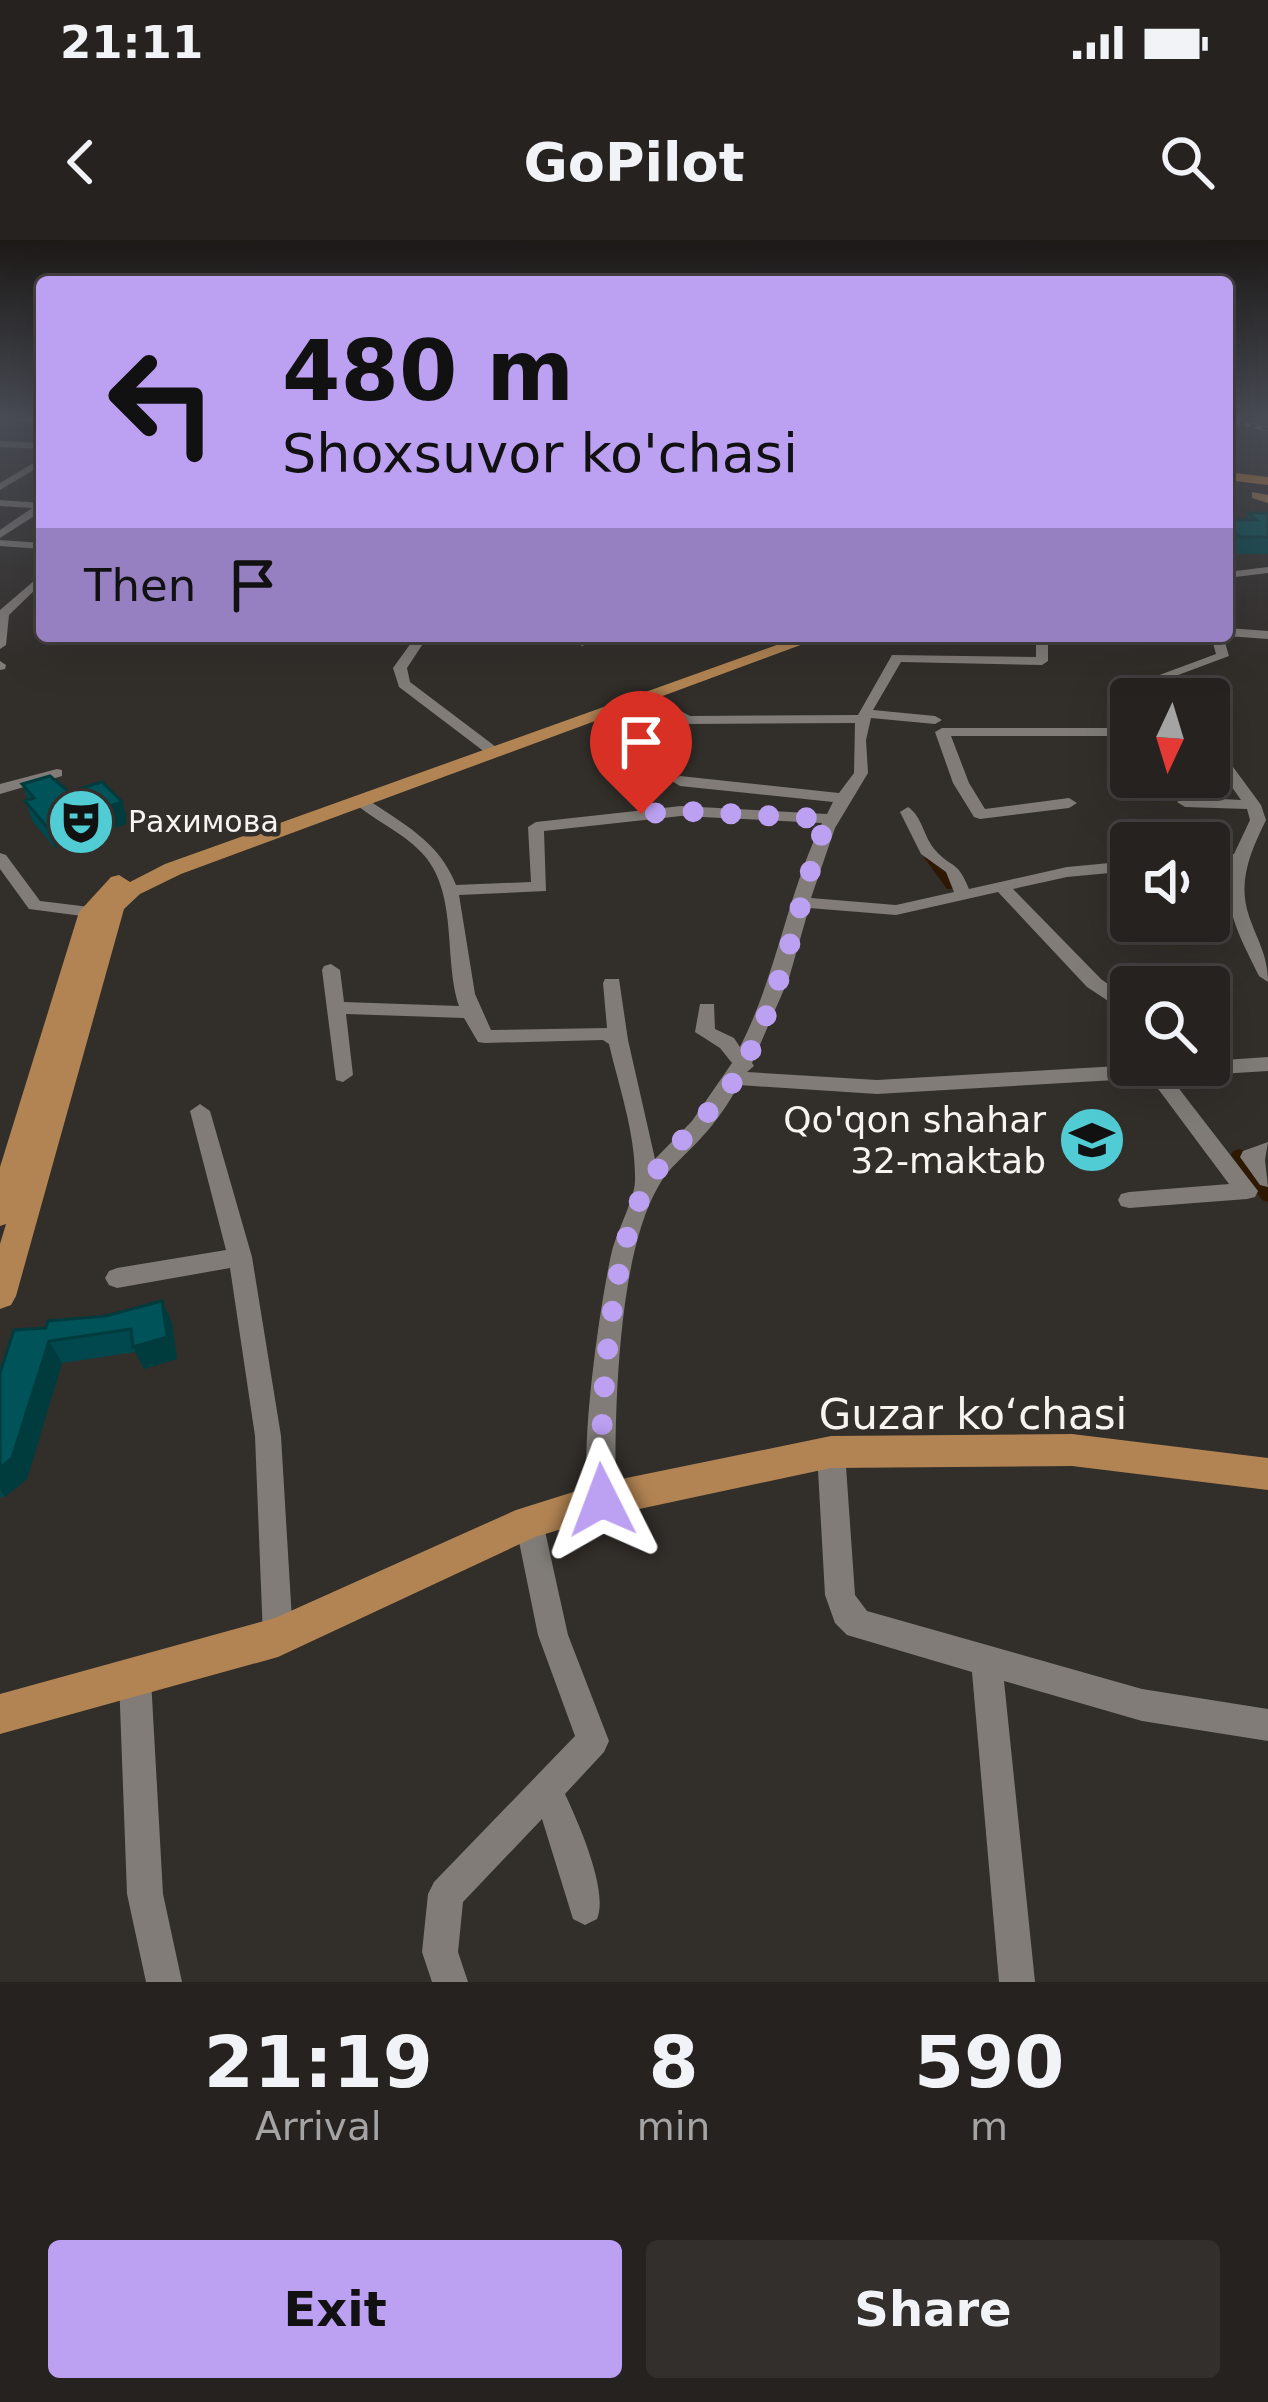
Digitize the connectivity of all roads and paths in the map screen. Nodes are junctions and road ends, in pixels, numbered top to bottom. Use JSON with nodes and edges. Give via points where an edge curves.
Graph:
{"nodes":[{"id":1,"x":0,"y":503,"type":"edge"},
{"id":2,"x":36,"y":506,"type":"edge"},
{"id":3,"x":36,"y":511,"type":"edge"},
{"id":4,"x":0,"y":539,"type":"edge"},
{"id":5,"x":36,"y":545,"type":"edge"},
{"id":6,"x":1268,"y":570,"type":"edge"},
{"id":7,"x":1233,"y":573,"type":"edge"},
{"id":8,"x":36,"y":582,"type":"edge"},
{"id":9,"x":21,"y":593,"type":"junction"},
{"id":10,"x":36,"y":594,"type":"edge"},
{"id":11,"x":1233,"y":632,"type":"edge"},
{"id":12,"x":1268,"y":634,"type":"edge"},
{"id":13,"x":418,"y":642,"type":"edge"},
{"id":14,"x":771,"y":642,"type":"edge"},
{"id":15,"x":800,"y":642,"type":"edge"},
{"id":16,"x":1043,"y":642,"type":"edge"},
{"id":17,"x":1218,"y":642,"type":"edge"},
{"id":18,"x":0,"y":645,"type":"edge"},
{"id":19,"x":1159,"y":678,"type":"edge"},
{"id":20,"x":645,"y":698,"type":"junction"},
{"id":21,"x":863,"y":716,"type":"junction"},
{"id":22,"x":935,"y":720,"type":"dead end"},
{"id":23,"x":1110,"y":732,"type":"edge"},
{"id":24,"x":491,"y":749,"type":"junction"},
{"id":25,"x":57,"y":773,"type":"dead end"},
{"id":26,"x":1230,"y":773,"type":"edge"},
{"id":27,"x":680,"y":781,"type":"dead end"},
{"id":28,"x":0,"y":789,"type":"edge"},
{"id":29,"x":841,"y":798,"type":"junction"},
{"id":30,"x":360,"y":802,"type":"junction"},
{"id":31,"x":1185,"y":802,"type":"dead end"},
{"id":32,"x":1069,"y":803,"type":"dead end"},
{"id":33,"x":908,"y":812,"type":"dead end"},
{"id":34,"x":1260,"y":816,"type":"edge"},
{"id":35,"x":827,"y":819,"type":"junction"},
{"id":36,"x":0,"y":858,"type":"edge"},
{"id":37,"x":1238,"y":859,"type":"junction"},
{"id":38,"x":1230,"y":860,"type":"edge"},
{"id":39,"x":1110,"y":868,"type":"edge"},
{"id":40,"x":1003,"y":888,"type":"junction"},
{"id":41,"x":450,"y":890,"type":"junction"},
{"id":42,"x":964,"y":896,"type":"junction"},
{"id":43,"x":800,"y":902,"type":"junction"},
{"id":44,"x":90,"y":913,"type":"junction"},
{"id":45,"x":1262,"y":953,"type":"edge"},
{"id":46,"x":331,"y":970,"type":"dead end"},
{"id":47,"x":1268,"y":976,"type":"edge"},
{"id":48,"x":612,"y":983,"type":"dead end"},
{"id":49,"x":1110,"y":995,"type":"edge"},
{"id":50,"x":336,"y":1008,"type":"junction"},
{"id":51,"x":707,"y":1008,"type":"dead end"},
{"id":52,"x":468,"y":1012,"type":"junction"},
{"id":53,"x":618,"y":1040,"type":"junction"},
{"id":54,"x":1268,"y":1064,"type":"edge"},
{"id":55,"x":1230,"y":1065,"type":"edge"},
{"id":56,"x":739,"y":1072,"type":"junction"},
{"id":57,"x":1110,"y":1074,"type":"edge"},
{"id":58,"x":343,"y":1075,"type":"dead end"},
{"id":59,"x":1169,"y":1086,"type":"edge"},
{"id":60,"x":200,"y":1111,"type":"dead end"},
{"id":61,"x":1268,"y":1150,"type":"edge"},
{"id":62,"x":1258,"y":1185,"type":"edge"},
{"id":63,"x":646,"y":1186,"type":"junction"},
{"id":64,"x":1129,"y":1200,"type":"dead end"},
{"id":65,"x":0,"y":1215,"type":"edge"},
{"id":66,"x":240,"y":1257,"type":"junction"},
{"id":67,"x":117,"y":1278,"type":"dead end"},
{"id":68,"x":0,"y":1296,"type":"edge"},
{"id":69,"x":831,"y":1452,"type":"junction"},
{"id":70,"x":1268,"y":1474,"type":"edge"},
{"id":71,"x":602,"y":1500,"type":"junction"},
{"id":72,"x":529,"y":1522,"type":"junction"},
{"id":73,"x":278,"y":1637,"type":"junction"},
{"id":74,"x":986,"y":1660,"type":"junction"},
{"id":75,"x":135,"y":1679,"type":"junction"},
{"id":76,"x":0,"y":1714,"type":"edge"},
{"id":77,"x":1268,"y":1725,"type":"edge"},
{"id":78,"x":546,"y":1791,"type":"junction"},
{"id":79,"x":585,"y":1907,"type":"dead end"},
{"id":80,"x":164,"y":1982,"type":"edge"},
{"id":81,"x":450,"y":1982,"type":"edge"},
{"id":82,"x":1016,"y":1982,"type":"edge"}],
"edges":[{"from":1,"to":2,"type":"street"},
{"from":3,"to":4,"type":"street"},
{"from":4,"to":5,"type":"street"},
{"from":6,"to":7,"type":"street"},
{"from":8,"to":9,"type":"street"},
{"from":9,"to":10,"type":"street"},
{"from":9,"to":18,"type":"street","via":[[4,614]]},
{"from":11,"to":12,"type":"street"},
{"from":13,"to":24,"type":"street","via":[[400,668],[404,684]]},
{"from":14,"to":24,"type":"main road"},
{"from":15,"to":20,"type":"main road"},
{"from":16,"to":21,"type":"street","via":[[1042,661],[896,649]]},
{"from":17,"to":19,"type":"street","via":[[1223,656]]},
{"from":20,"to":21,"type":"street","via":[[688,720]]},
{"from":20,"to":24,"type":"main road"},
{"from":21,"to":22,"type":"street"},
{"from":21,"to":29,"type":"street","via":[[855,733],[860,773]]},
{"from":23,"to":32,"type":"street","via":[[942,732],[980,814]]},
{"from":24,"to":30,"type":"main road"},
{"from":24,"to":44,"type":"main road","via":[[133,874],[106,890]]},
{"from":25,"to":28,"type":"street"},
{"from":26,"to":34,"type":"street"},
{"from":27,"to":29,"type":"street"},
{"from":29,"to":35,"type":"street"},
{"from":30,"to":41,"type":"street","via":[[428,850]]},
{"from":30,"to":68,"type":"main road","via":[[172,869],[113,907]]},
{"from":31,"to":34,"type":"street"},
{"from":33,"to":42,"type":"street"},
{"from":34,"to":37,"type":"street"},
{"from":35,"to":41,"type":"street","via":[[681,811],[536,827],[540,886]]},
{"from":35,"to":43,"type":"street"},
{"from":36,"to":44,"type":"street","via":[[34,905]]},
{"from":37,"to":38,"type":"street"},
{"from":37,"to":45,"type":"street","via":[[1232,901]]},
{"from":39,"to":40,"type":"street"},
{"from":40,"to":42,"type":"street"},
{"from":40,"to":49,"type":"street"},
{"from":41,"to":52,"type":"street"},
{"from":42,"to":43,"type":"street","via":[[882,912]]},
{"from":43,"to":56,"type":"street","via":[[784,971]]},
{"from":44,"to":65,"type":"main road"},
{"from":45,"to":47,"type":"street"},
{"from":46,"to":50,"type":"street"},
{"from":48,"to":53,"type":"street"},
{"from":50,"to":52,"type":"street"},
{"from":50,"to":58,"type":"street"},
{"from":51,"to":56,"type":"street","via":[[705,1032],[727,1043]]},
{"from":52,"to":53,"type":"street","via":[[485,1037]]},
{"from":53,"to":63,"type":"street"},
{"from":54,"to":55,"type":"street"},
{"from":56,"to":57,"type":"street","via":[[877,1087]]},
{"from":56,"to":63,"type":"street"},
{"from":59,"to":62,"type":"street"},
{"from":60,"to":66,"type":"street"},
{"from":61,"to":62,"type":"street","via":[[1251,1157]]},
{"from":62,"to":64,"type":"street"},
{"from":63,"to":71,"type":"street","via":[[628,1227],[599,1439]]},
{"from":66,"to":67,"type":"street"},
{"from":66,"to":73,"type":"street","via":[[268,1436]]},
{"from":69,"to":70,"type":"main road","name":"Guzar koʻchasi","via":[[1072,1450]]},
{"from":69,"to":71,"type":"main road","name":"Guzar koʻchasi"},
{"from":69,"to":74,"type":"street","via":[[846,1612],[858,1624]]},
{"from":71,"to":72,"type":"main road","name":"Guzar koʻchasi"},
{"from":72,"to":73,"type":"main road","name":"Guzar koʻchasi"},
{"from":72,"to":78,"type":"street","via":[[553,1635],[593,1742]]},
{"from":73,"to":75,"type":"main road","name":"Guzar koʻchasi"},
{"from":74,"to":77,"type":"street","via":[[1142,1706]]},
{"from":74,"to":82,"type":"street"},
{"from":75,"to":76,"type":"main road","name":"Guzar koʻchasi"},
{"from":75,"to":80,"type":"street","via":[[145,1894]]},
{"from":78,"to":79,"type":"street"},
{"from":78,"to":81,"type":"street","via":[[446,1894],[440,1952]]}]}
